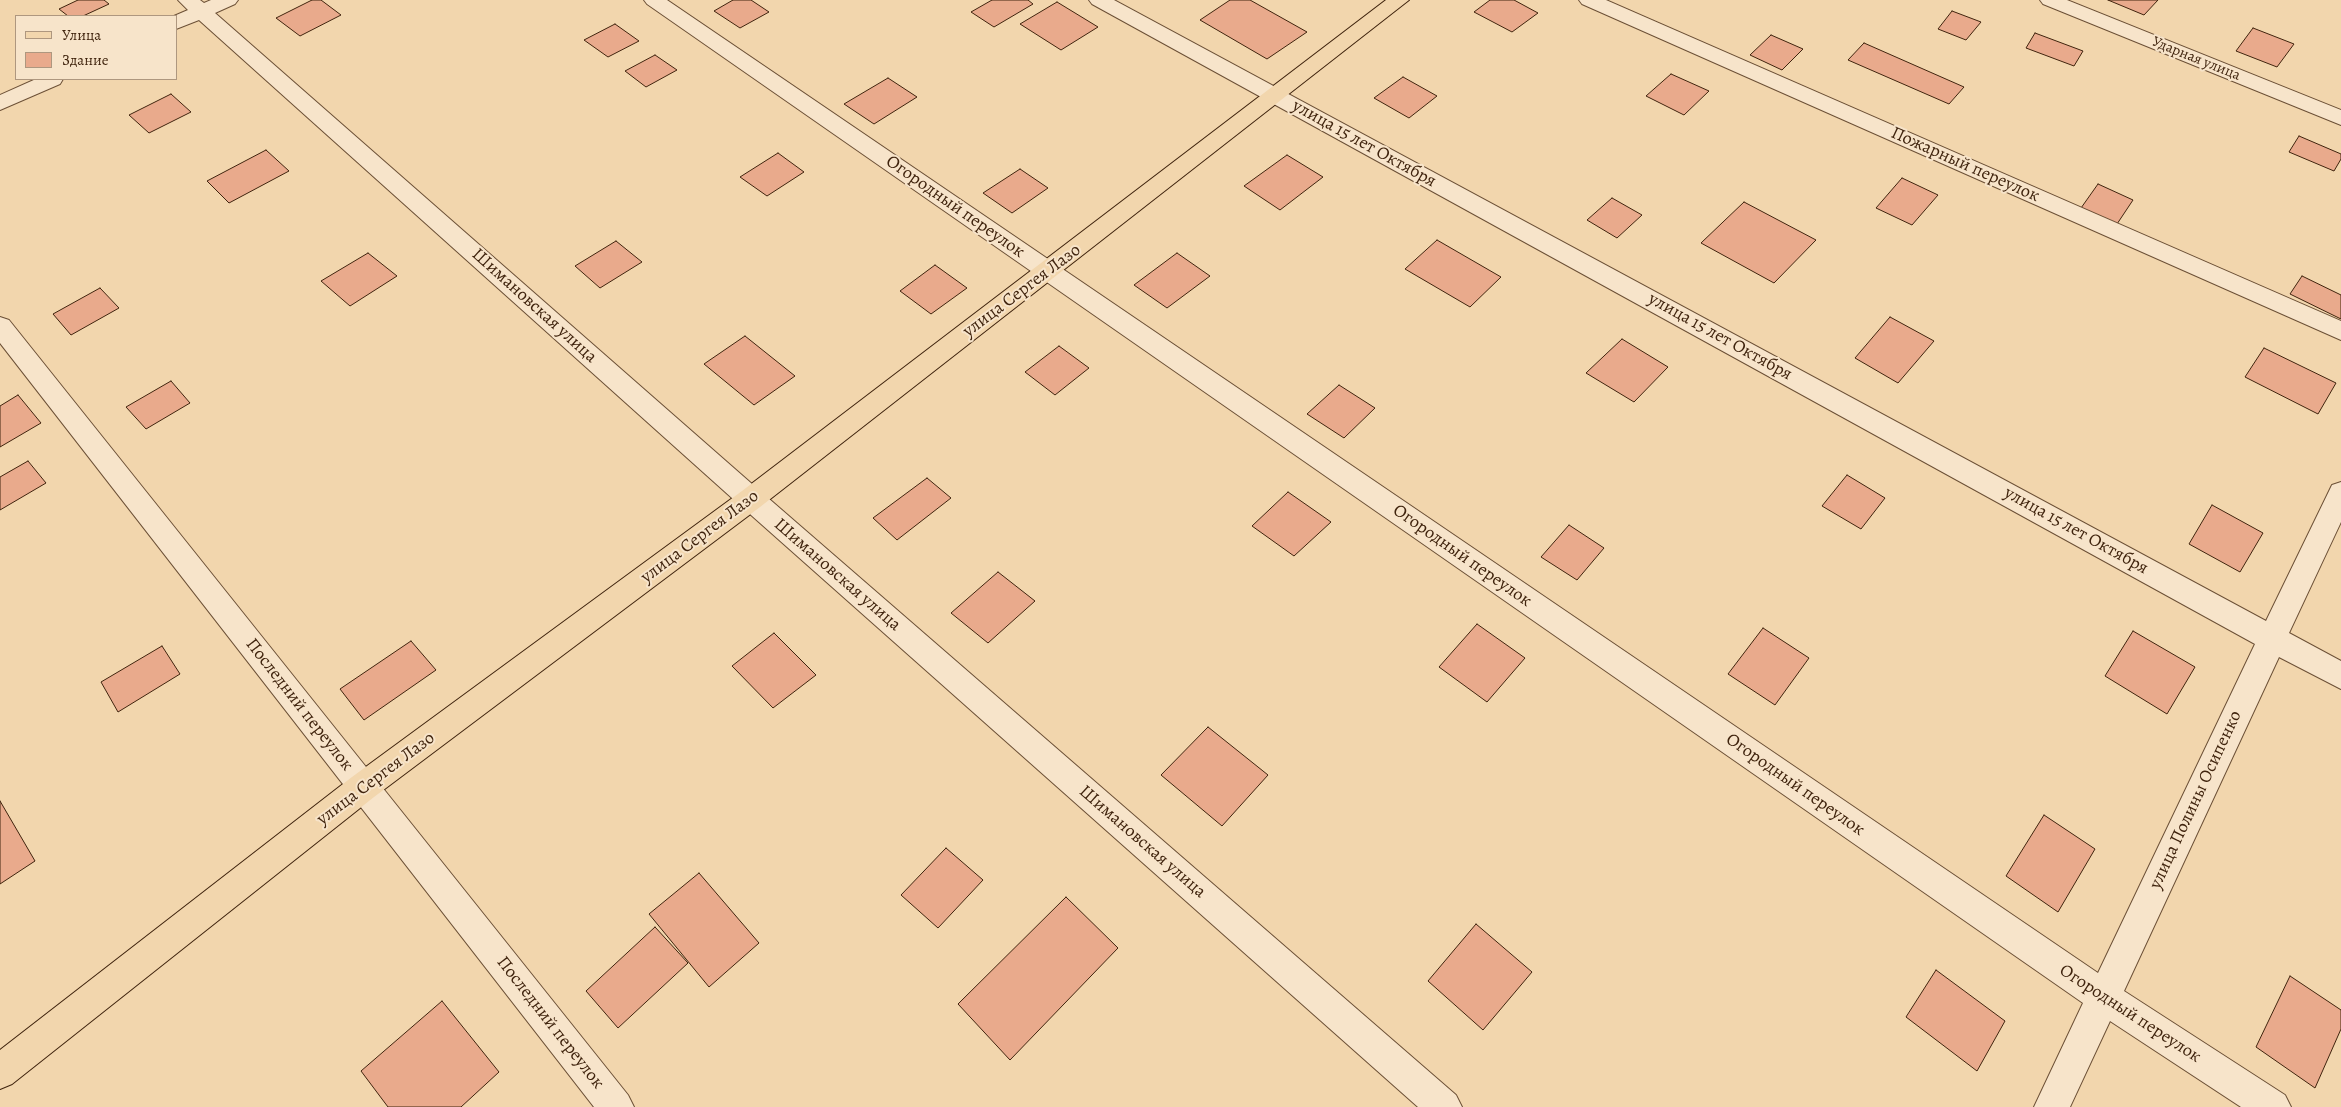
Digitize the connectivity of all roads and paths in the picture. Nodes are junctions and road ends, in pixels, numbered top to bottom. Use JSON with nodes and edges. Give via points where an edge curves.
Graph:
{"nodes":[{"id":1,"x":228,"y":0,"type":"edge"},
{"id":2,"x":654,"y":0,"type":"edge"},
{"id":3,"x":1099,"y":0,"type":"edge"},
{"id":4,"x":1399,"y":0,"type":"edge"},
{"id":5,"x":1589,"y":0,"type":"edge"},
{"id":6,"x":2050,"y":0,"type":"edge"},
{"id":7,"x":195,"y":6,"type":"edge"},
{"id":8,"x":178,"y":21,"type":"edge"},
{"id":9,"x":51,"y":80,"type":"edge"},
{"id":10,"x":1277,"y":96,"type":"junction"},
{"id":11,"x":0,"y":103,"type":"edge"},
{"id":12,"x":2341,"y":118,"type":"edge"},
{"id":13,"x":1048,"y":271,"type":"junction"},
{"id":14,"x":0,"y":326,"type":"edge"},
{"id":15,"x":2341,"y":331,"type":"edge"},
{"id":16,"x":2341,"y":493,"type":"edge"},
{"id":17,"x":751,"y":499,"type":"junction"},
{"id":18,"x":2273,"y":638,"type":"junction"},
{"id":19,"x":2341,"y":676,"type":"edge"},
{"id":20,"x":363,"y":787,"type":"junction"},
{"id":21,"x":2104,"y":997,"type":"junction"},
{"id":22,"x":0,"y":1072,"type":"edge"},
{"id":23,"x":616,"y":1107,"type":"edge"},
{"id":24,"x":1444,"y":1107,"type":"edge"},
{"id":25,"x":2052,"y":1107,"type":"edge"},
{"id":26,"x":2273,"y":1107,"type":"edge"}],
"edges":[{"from":1,"to":7,"type":"street"},
{"from":2,"to":13,"type":"street","name":"Огородный переулок"},
{"from":3,"to":10,"type":"street","name":"улица 15 лет Октября"},
{"from":4,"to":10,"type":"main road","name":"улица Сергея Лазо"},
{"from":5,"to":15,"type":"street","name":"Пожарный переулок"},
{"from":6,"to":12,"type":"street","name":"Ударная улица"},
{"from":7,"to":8,"type":"street"},
{"from":7,"to":17,"type":"street","name":"Шимановская улица"},
{"from":9,"to":11,"type":"street"},
{"from":10,"to":13,"type":"main road","name":"улица Сергея Лазо"},
{"from":10,"to":18,"type":"street","name":"улица 15 лет Октября"},
{"from":13,"to":17,"type":"main road","name":"улица Сергея Лазо"},
{"from":13,"to":21,"type":"street","name":"Огородный переулок"},
{"from":14,"to":20,"type":"street","name":"Последний переулок"},
{"from":16,"to":18,"type":"street","name":"улица Полины Осипенко"},
{"from":17,"to":20,"type":"main road","name":"улица Сергея Лазо"},
{"from":17,"to":24,"type":"street","name":"Шимановская улица"},
{"from":18,"to":19,"type":"street","name":"улица 15 лет Октября"},
{"from":18,"to":21,"type":"street","name":"улица Полины Осипенко"},
{"from":20,"to":22,"type":"main road","name":"улица Сергея Лазо"},
{"from":20,"to":23,"type":"street","name":"Последний переулок"},
{"from":21,"to":25,"type":"street","name":"улица Полины Осипенко"},
{"from":21,"to":26,"type":"street","name":"Огородный переулок"}]}
